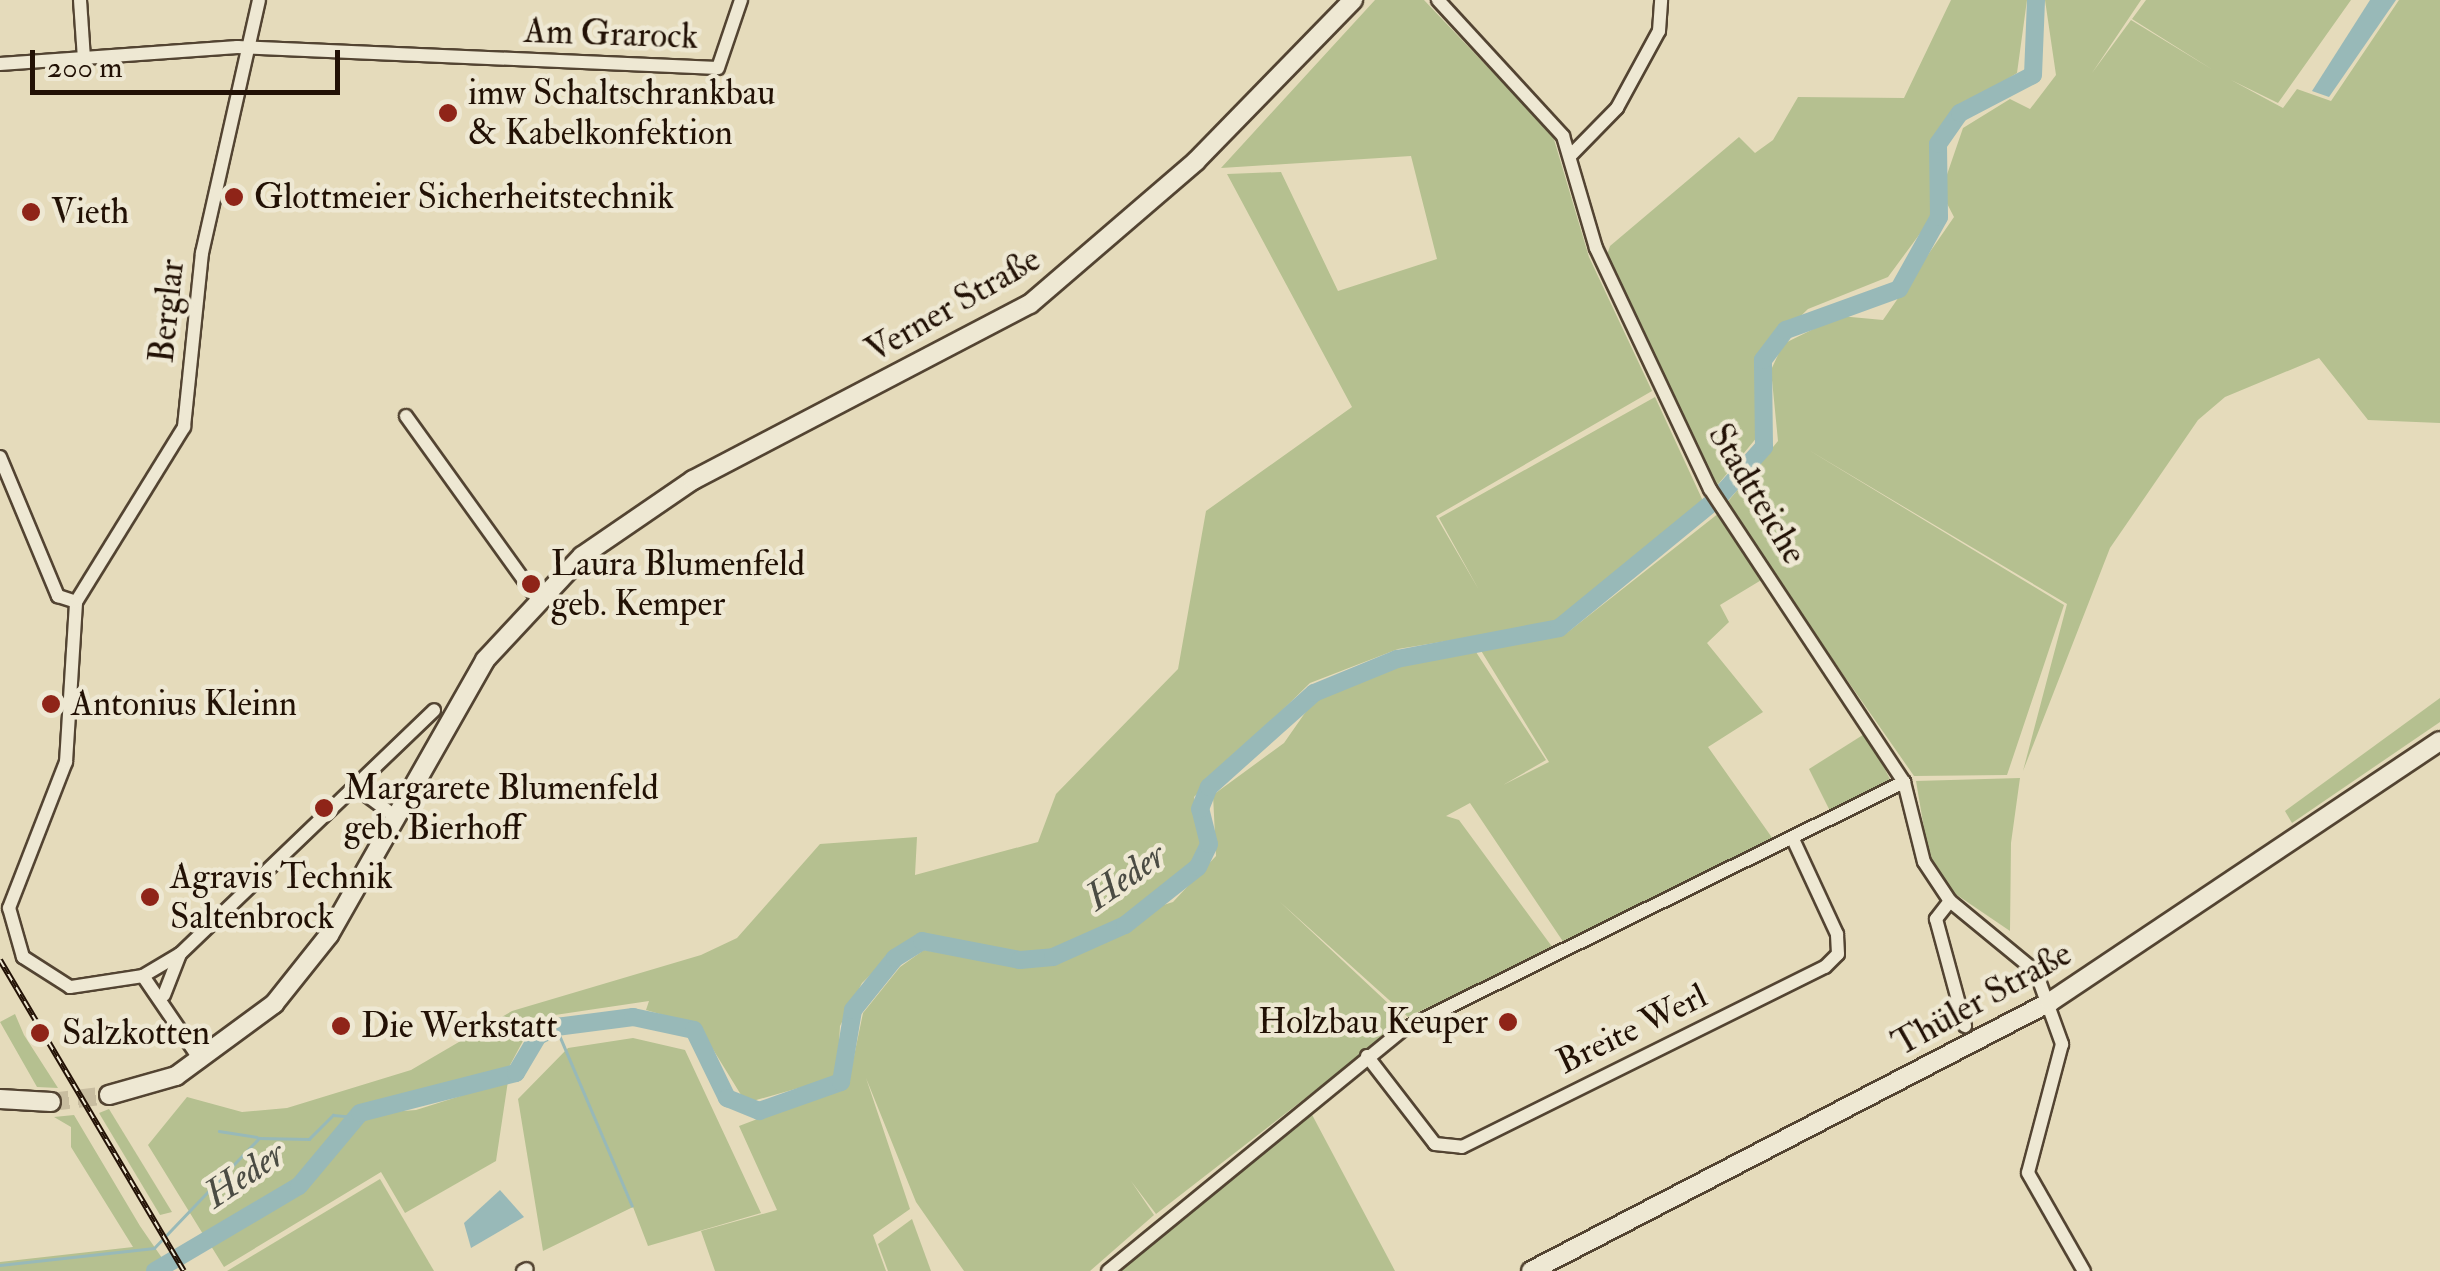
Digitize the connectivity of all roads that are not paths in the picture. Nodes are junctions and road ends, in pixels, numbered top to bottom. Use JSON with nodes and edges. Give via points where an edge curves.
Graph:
{"nodes":[{"id":1,"x":80,"y":0,"type":"edge"},
{"id":2,"x":258,"y":0,"type":"edge"},
{"id":3,"x":740,"y":0,"type":"edge"},
{"id":4,"x":1353,"y":0,"type":"edge"},
{"id":5,"x":1438,"y":0,"type":"edge"},
{"id":6,"x":1661,"y":0,"type":"edge"},
{"id":7,"x":247,"y":48,"type":"junction"},
{"id":8,"x":84,"y":58,"type":"junction"},
{"id":9,"x":0,"y":64,"type":"edge"},
{"id":10,"x":1570,"y":155,"type":"junction"},
{"id":11,"x":406,"y":416,"type":"dead end"},
{"id":12,"x":0,"y":457,"type":"edge"},
{"id":13,"x":538,"y":600,"type":"junction"},
{"id":14,"x":76,"y":602,"type":"junction"},
{"id":15,"x":434,"y":710,"type":"dead end"},
{"id":16,"x":2440,"y":741,"type":"edge"},
{"id":17,"x":1904,"y":782,"type":"junction"},
{"id":18,"x":358,"y":789,"type":"junction"},
{"id":19,"x":396,"y":818,"type":"junction"},
{"id":20,"x":1793,"y":839,"type":"junction"},
{"id":21,"x":1950,"y":902,"type":"junction"},
{"id":22,"x":180,"y":954,"type":"junction"},
{"id":23,"x":143,"y":976,"type":"junction"},
{"id":24,"x":164,"y":995,"type":"junction"},
{"id":25,"x":2050,"y":1002,"type":"junction"},
{"id":26,"x":1965,"y":1026,"type":"dead end"},
{"id":27,"x":1367,"y":1056,"type":"junction"},
{"id":28,"x":202,"y":1061,"type":"junction"},
{"id":29,"x":109,"y":1095,"type":"tunnel mouth"},
{"id":30,"x":0,"y":1099,"type":"edge"},
{"id":31,"x":50,"y":1102,"type":"tunnel mouth"},
{"id":32,"x":1108,"y":1271,"type":"edge"},
{"id":33,"x":1531,"y":1271,"type":"edge"},
{"id":34,"x":2084,"y":1271,"type":"edge"}],
"edges":[{"from":1,"to":8,"type":"street"},
{"from":2,"to":7,"type":"street","name":"Berglar"},
{"from":3,"to":7,"type":"street","name":"Am Grarock","via":[[718,68]]},
{"from":4,"to":13,"type":"main road","name":"Verner Straße","via":[[1196,161],[1045,293],[954,349],[693,480],[582,556]]},
{"from":5,"to":10,"type":"street","name":"Stadtteiche","via":[[1492,50]]},
{"from":6,"to":10,"type":"street","via":[[1659,31],[1617,108]]},
{"from":7,"to":8,"type":"street"},
{"from":7,"to":14,"type":"street","name":"Berglar","via":[[202,253],[184,427]]},
{"from":8,"to":9,"type":"street"},
{"from":10,"to":17,"type":"street","name":"Stadtteiche","via":[[1596,248],[1710,488]]},
{"from":11,"to":13,"type":"street"},
{"from":12,"to":14,"type":"street","via":[[58,596]]},
{"from":13,"to":19,"type":"main road","name":"Verner Straße","via":[[485,660]]},
{"from":14,"to":23,"type":"street","via":[[66,762],[11,892],[10,924],[23,957],[55,982],[78,988]]},
{"from":15,"to":18,"type":"street"},
{"from":16,"to":25,"type":"main road","name":"Thüler Straße"},
{"from":17,"to":20,"type":"street"},
{"from":17,"to":21,"type":"street","name":"Stadtteiche","via":[[1924,862]]},
{"from":18,"to":19,"type":"street"},
{"from":18,"to":22,"type":"street"},
{"from":19,"to":28,"type":"main road","name":"Verner Straße","via":[[304,970]]},
{"from":20,"to":27,"type":"street"},
{"from":20,"to":27,"type":"street","name":"Breite Werl","via":[[1837,934],[1838,954],[1825,967],[1462,1147],[1435,1144]]},
{"from":21,"to":25,"type":"street","name":"Stadtteiche","via":[[2024,955]]},
{"from":21,"to":26,"type":"street","via":[[1936,919]]},
{"from":22,"to":23,"type":"street"},
{"from":22,"to":24,"type":"street"},
{"from":23,"to":24,"type":"street"},
{"from":24,"to":28,"type":"street"},
{"from":25,"to":33,"type":"main road","name":"Thüler Straße"},
{"from":25,"to":34,"type":"street","name":"Stadtteiche","via":[[2062,1062],[2028,1173]]},
{"from":27,"to":32,"type":"street"},
{"from":28,"to":29,"type":"main road","name":"Verner Straße"},
{"from":30,"to":31,"type":"main road"}]}
